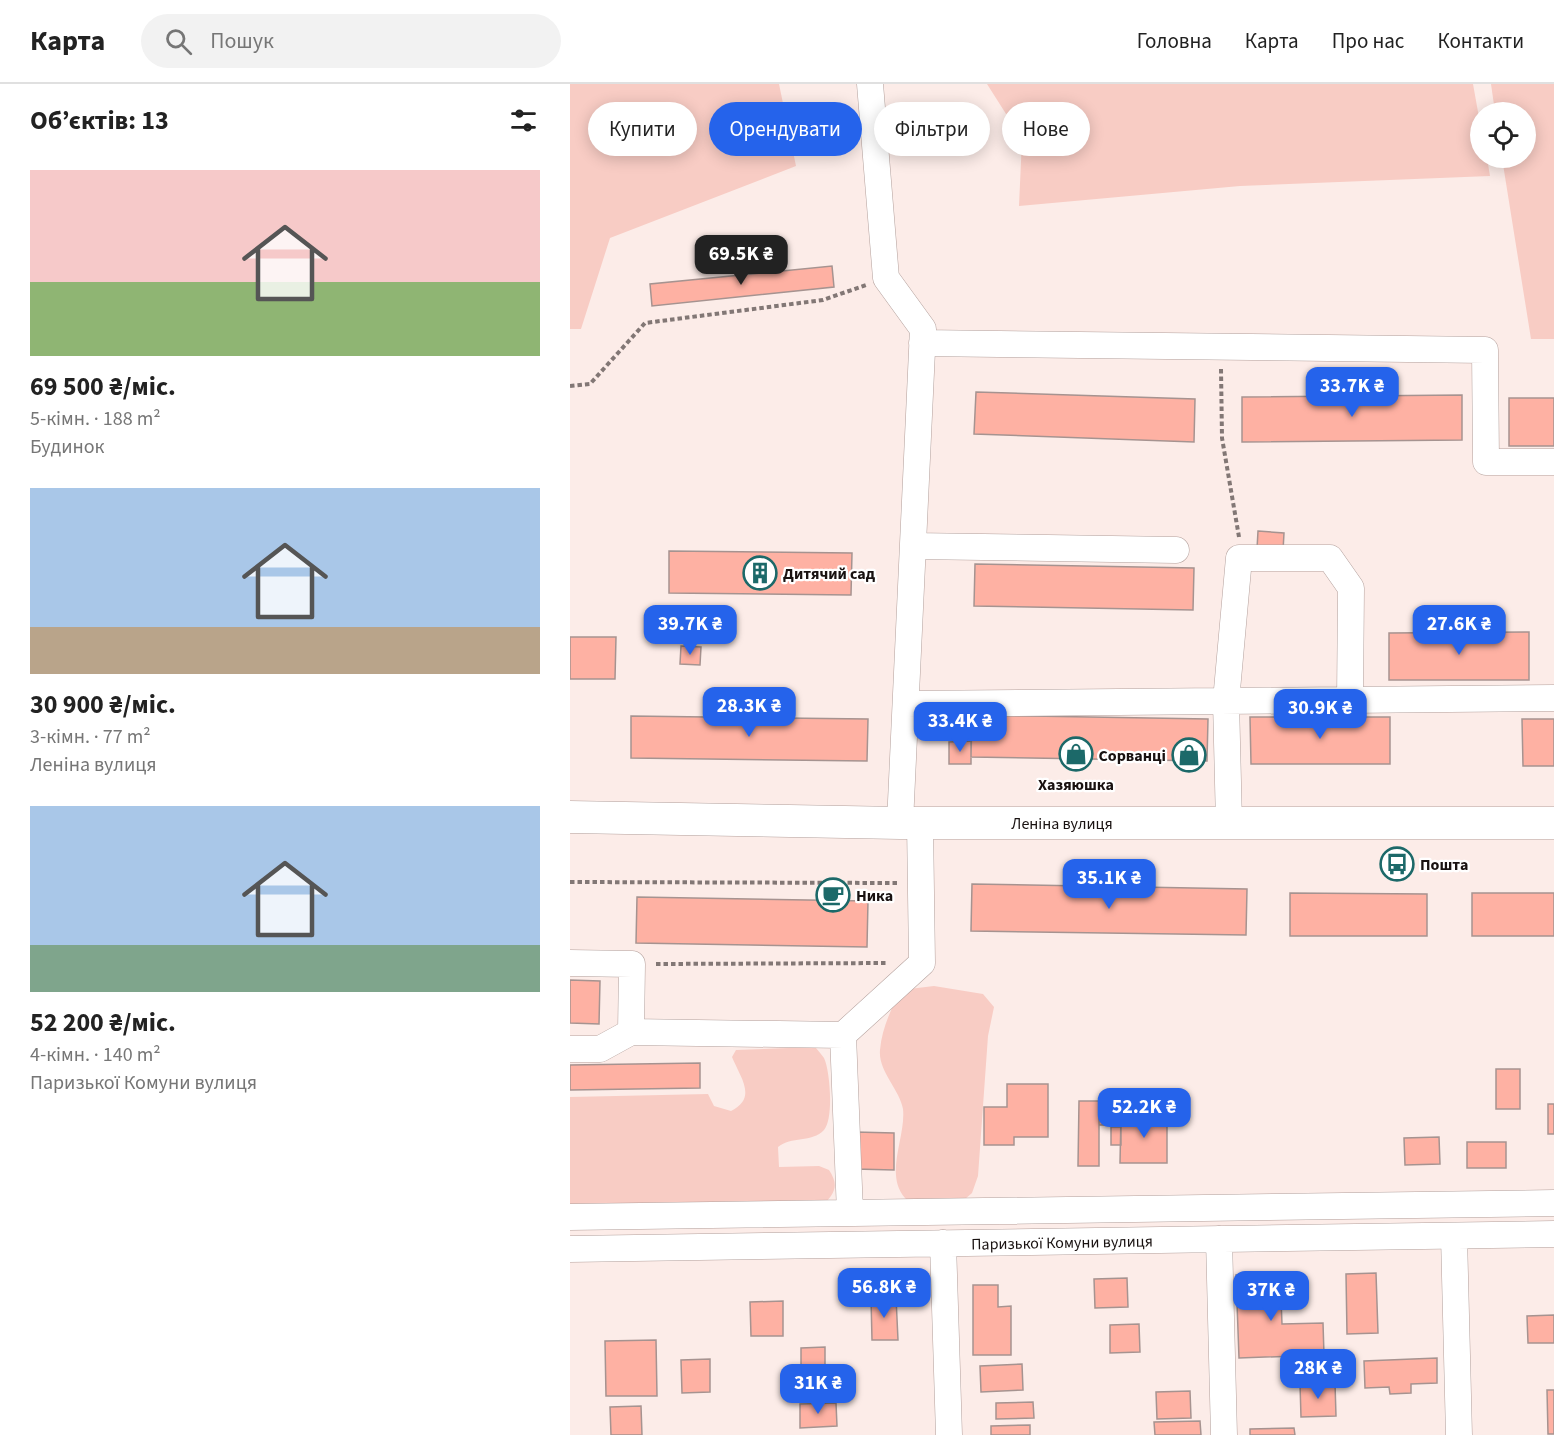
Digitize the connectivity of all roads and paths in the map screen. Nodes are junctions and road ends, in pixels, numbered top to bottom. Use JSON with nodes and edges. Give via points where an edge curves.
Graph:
{"nodes":[{"id":1,"x":870,"y":84,"type":"edge"},
{"id":2,"x":886,"y":278,"type":"junction"},
{"id":3,"x":922,"y":343,"type":"junction"},
{"id":4,"x":1220,"y":347,"type":"junction"},
{"id":5,"x":570,"y":386,"type":"edge"},
{"id":6,"x":1554,"y":462,"type":"edge"},
{"id":7,"x":913,"y":546,"type":"junction"},
{"id":8,"x":1176,"y":550,"type":"dead end"},
{"id":9,"x":1239,"y":558,"type":"junction"},
{"id":10,"x":1554,"y":698,"type":"edge"},
{"id":11,"x":1350,"y":700,"type":"junction"},
{"id":12,"x":1226,"y":701,"type":"junction"},
{"id":13,"x":906,"y":704,"type":"junction"},
{"id":14,"x":570,"y":817,"type":"edge"},
{"id":15,"x":910,"y":823,"type":"junction"},
{"id":16,"x":1229,"y":823,"type":"junction"},
{"id":17,"x":1554,"y":823,"type":"edge"},
{"id":18,"x":570,"y":882,"type":"edge"},
{"id":19,"x":920,"y":883,"type":"junction"},
{"id":20,"x":570,"y":963,"type":"edge"},
{"id":21,"x":922,"y":963,"type":"junction"},
{"id":22,"x":632,"y":964,"type":"junction"},
{"id":23,"x":631,"y":1032,"type":"junction"},
{"id":24,"x":843,"y":1035,"type":"junction"},
{"id":25,"x":570,"y":1049,"type":"edge"},
{"id":26,"x":1554,"y":1203,"type":"edge"},
{"id":27,"x":850,"y":1213,"type":"junction"},
{"id":28,"x":570,"y":1217,"type":"edge"},
{"id":29,"x":1554,"y":1234,"type":"edge"},
{"id":30,"x":1454,"y":1236,"type":"junction"},
{"id":31,"x":1219,"y":1239,"type":"junction"},
{"id":32,"x":943,"y":1244,"type":"junction"},
{"id":33,"x":570,"y":1249,"type":"edge"},
{"id":34,"x":949,"y":1435,"type":"edge"},
{"id":35,"x":1224,"y":1435,"type":"edge"},
{"id":36,"x":1459,"y":1435,"type":"edge"}],
"edges":[{"from":1,"to":2,"type":"street"},
{"from":2,"to":3,"type":"street","via":[[923,328]]},
{"from":2,"to":5,"type":"path","via":[[823,300],[645,323],[590,384]]},
{"from":3,"to":4,"type":"street"},
{"from":3,"to":7,"type":"street"},
{"from":4,"to":6,"type":"street","via":[[1485,350],[1486,462]]},
{"from":4,"to":9,"type":"path","via":[[1222,438]]},
{"from":7,"to":8,"type":"street"},
{"from":7,"to":13,"type":"street"},
{"from":9,"to":11,"type":"street","via":[[1330,558],[1351,588]]},
{"from":9,"to":12,"type":"street"},
{"from":10,"to":11,"type":"street"},
{"from":11,"to":12,"type":"street"},
{"from":12,"to":13,"type":"street"},
{"from":12,"to":16,"type":"street"},
{"from":13,"to":15,"type":"street"},
{"from":14,"to":15,"type":"main road","name":"Леніна вулиця"},
{"from":15,"to":16,"type":"main road","name":"Леніна вулиця"},
{"from":15,"to":19,"type":"street"},
{"from":16,"to":17,"type":"main road","name":"Леніна вулиця"},
{"from":18,"to":19,"type":"path"},
{"from":19,"to":21,"type":"street"},
{"from":20,"to":22,"type":"street"},
{"from":21,"to":22,"type":"path"},
{"from":21,"to":24,"type":"street"},
{"from":22,"to":23,"type":"street"},
{"from":23,"to":24,"type":"street"},
{"from":23,"to":25,"type":"street","via":[[600,1049]]},
{"from":24,"to":27,"type":"street"},
{"from":26,"to":27,"type":"street","name":"Паризької Комуни вулиця"},
{"from":27,"to":28,"type":"street","name":"Паризької Комуни вулиця"},
{"from":29,"to":30,"type":"street","name":"Паризької Комуни вулиця"},
{"from":30,"to":31,"type":"street","name":"Паризької Комуни вулиця"},
{"from":30,"to":36,"type":"street"},
{"from":31,"to":32,"type":"street","name":"Паризької Комуни вулиця"},
{"from":31,"to":35,"type":"street"},
{"from":32,"to":33,"type":"street","name":"Паризької Комуни вулиця"},
{"from":32,"to":34,"type":"street"}]}
